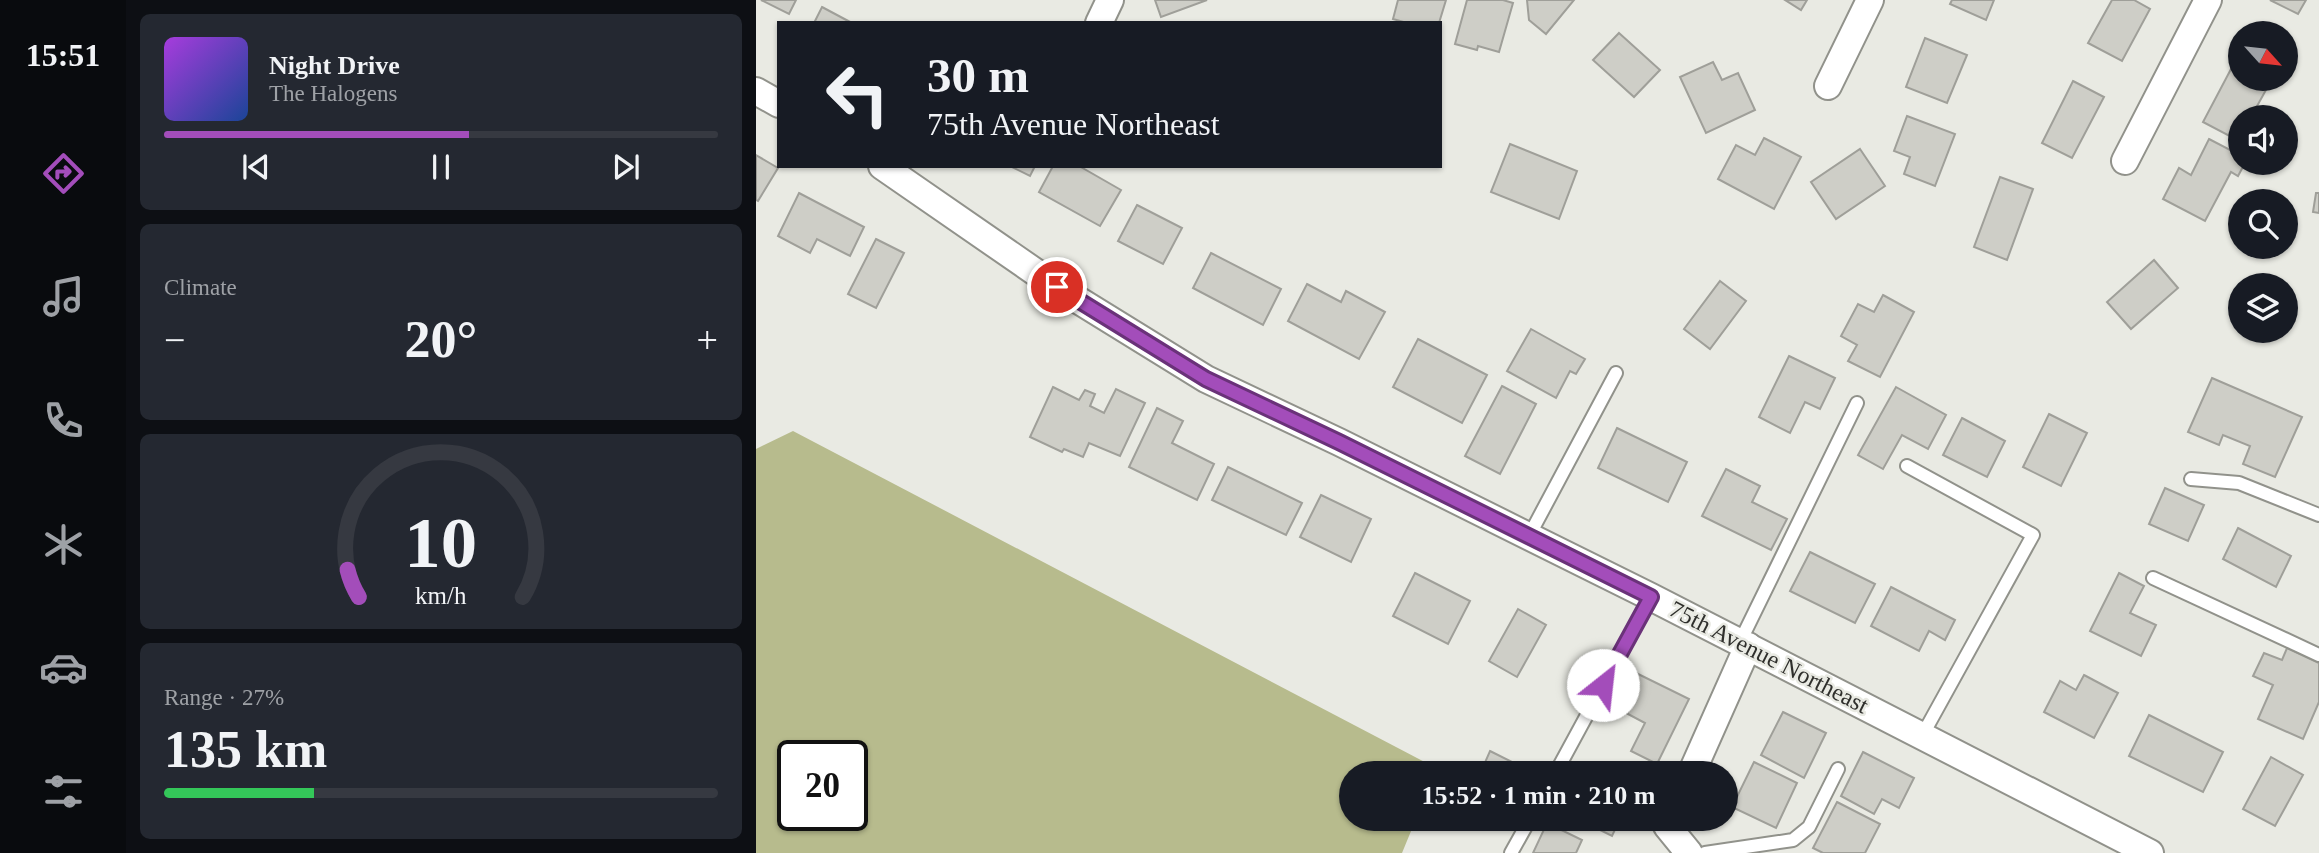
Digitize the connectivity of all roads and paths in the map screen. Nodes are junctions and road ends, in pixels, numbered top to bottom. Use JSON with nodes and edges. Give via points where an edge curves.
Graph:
{"nodes":[{"id":1,"x":1110,"y":0,"type":"edge"},
{"id":2,"x":1870,"y":0,"type":"edge"},
{"id":3,"x":2208,"y":0,"type":"edge"},
{"id":4,"x":1100,"y":21,"type":"edge"},
{"id":5,"x":1828,"y":86,"type":"dead end"},
{"id":6,"x":756,"y":91,"type":"edge"},
{"id":7,"x":777,"y":103,"type":"edge"},
{"id":8,"x":2125,"y":161,"type":"dead end"},
{"id":9,"x":884,"y":168,"type":"edge"},
{"id":10,"x":1616,"y":373,"type":"dead end"},
{"id":11,"x":1857,"y":403,"type":"dead end"},
{"id":12,"x":1907,"y":466,"type":"dead end"},
{"id":13,"x":2191,"y":479,"type":"dead end"},
{"id":14,"x":2319,"y":514,"type":"edge"},
{"id":15,"x":1529,"y":536,"type":"junction"},
{"id":16,"x":2153,"y":578,"type":"dead end"},
{"id":17,"x":1651,"y":597,"type":"junction"},
{"id":18,"x":1744,"y":644,"type":"junction"},
{"id":19,"x":2319,"y":655,"type":"edge"},
{"id":20,"x":1922,"y":736,"type":"junction"},
{"id":21,"x":1562,"y":761,"type":"edge"},
{"id":22,"x":1696,"y":761,"type":"edge"},
{"id":23,"x":1838,"y":769,"type":"dead end"},
{"id":24,"x":1523,"y":831,"type":"edge"},
{"id":25,"x":1671,"y":831,"type":"edge"},
{"id":26,"x":1511,"y":853,"type":"edge"},
{"id":27,"x":1689,"y":853,"type":"edge"},
{"id":28,"x":1705,"y":853,"type":"edge"},
{"id":29,"x":2150,"y":853,"type":"edge"}],
"edges":[{"from":1,"to":4,"type":"street"},
{"from":2,"to":5,"type":"street"},
{"from":3,"to":8,"type":"street"},
{"from":6,"to":7,"type":"street"},
{"from":9,"to":15,"type":"street","name":"75th Avenue Northeast","via":[[1057,287],[1206,379]]},
{"from":10,"to":15,"type":"lane"},
{"from":11,"to":18,"type":"lane"},
{"from":12,"to":20,"type":"lane","via":[[2033,535]]},
{"from":13,"to":14,"type":"lane","via":[[2239,482]]},
{"from":15,"to":17,"type":"street","name":"75th Avenue Northeast"},
{"from":16,"to":19,"type":"lane"},
{"from":17,"to":18,"type":"street","name":"75th Avenue Northeast"},
{"from":17,"to":21,"type":"lane"},
{"from":18,"to":20,"type":"street","name":"75th Avenue Northeast"},
{"from":18,"to":22,"type":"street"},
{"from":20,"to":29,"type":"street","name":"75th Avenue Northeast"},
{"from":23,"to":28,"type":"lane","via":[[1809,827],[1793,840]]},
{"from":24,"to":26,"type":"lane"},
{"from":25,"to":27,"type":"street"}]}
